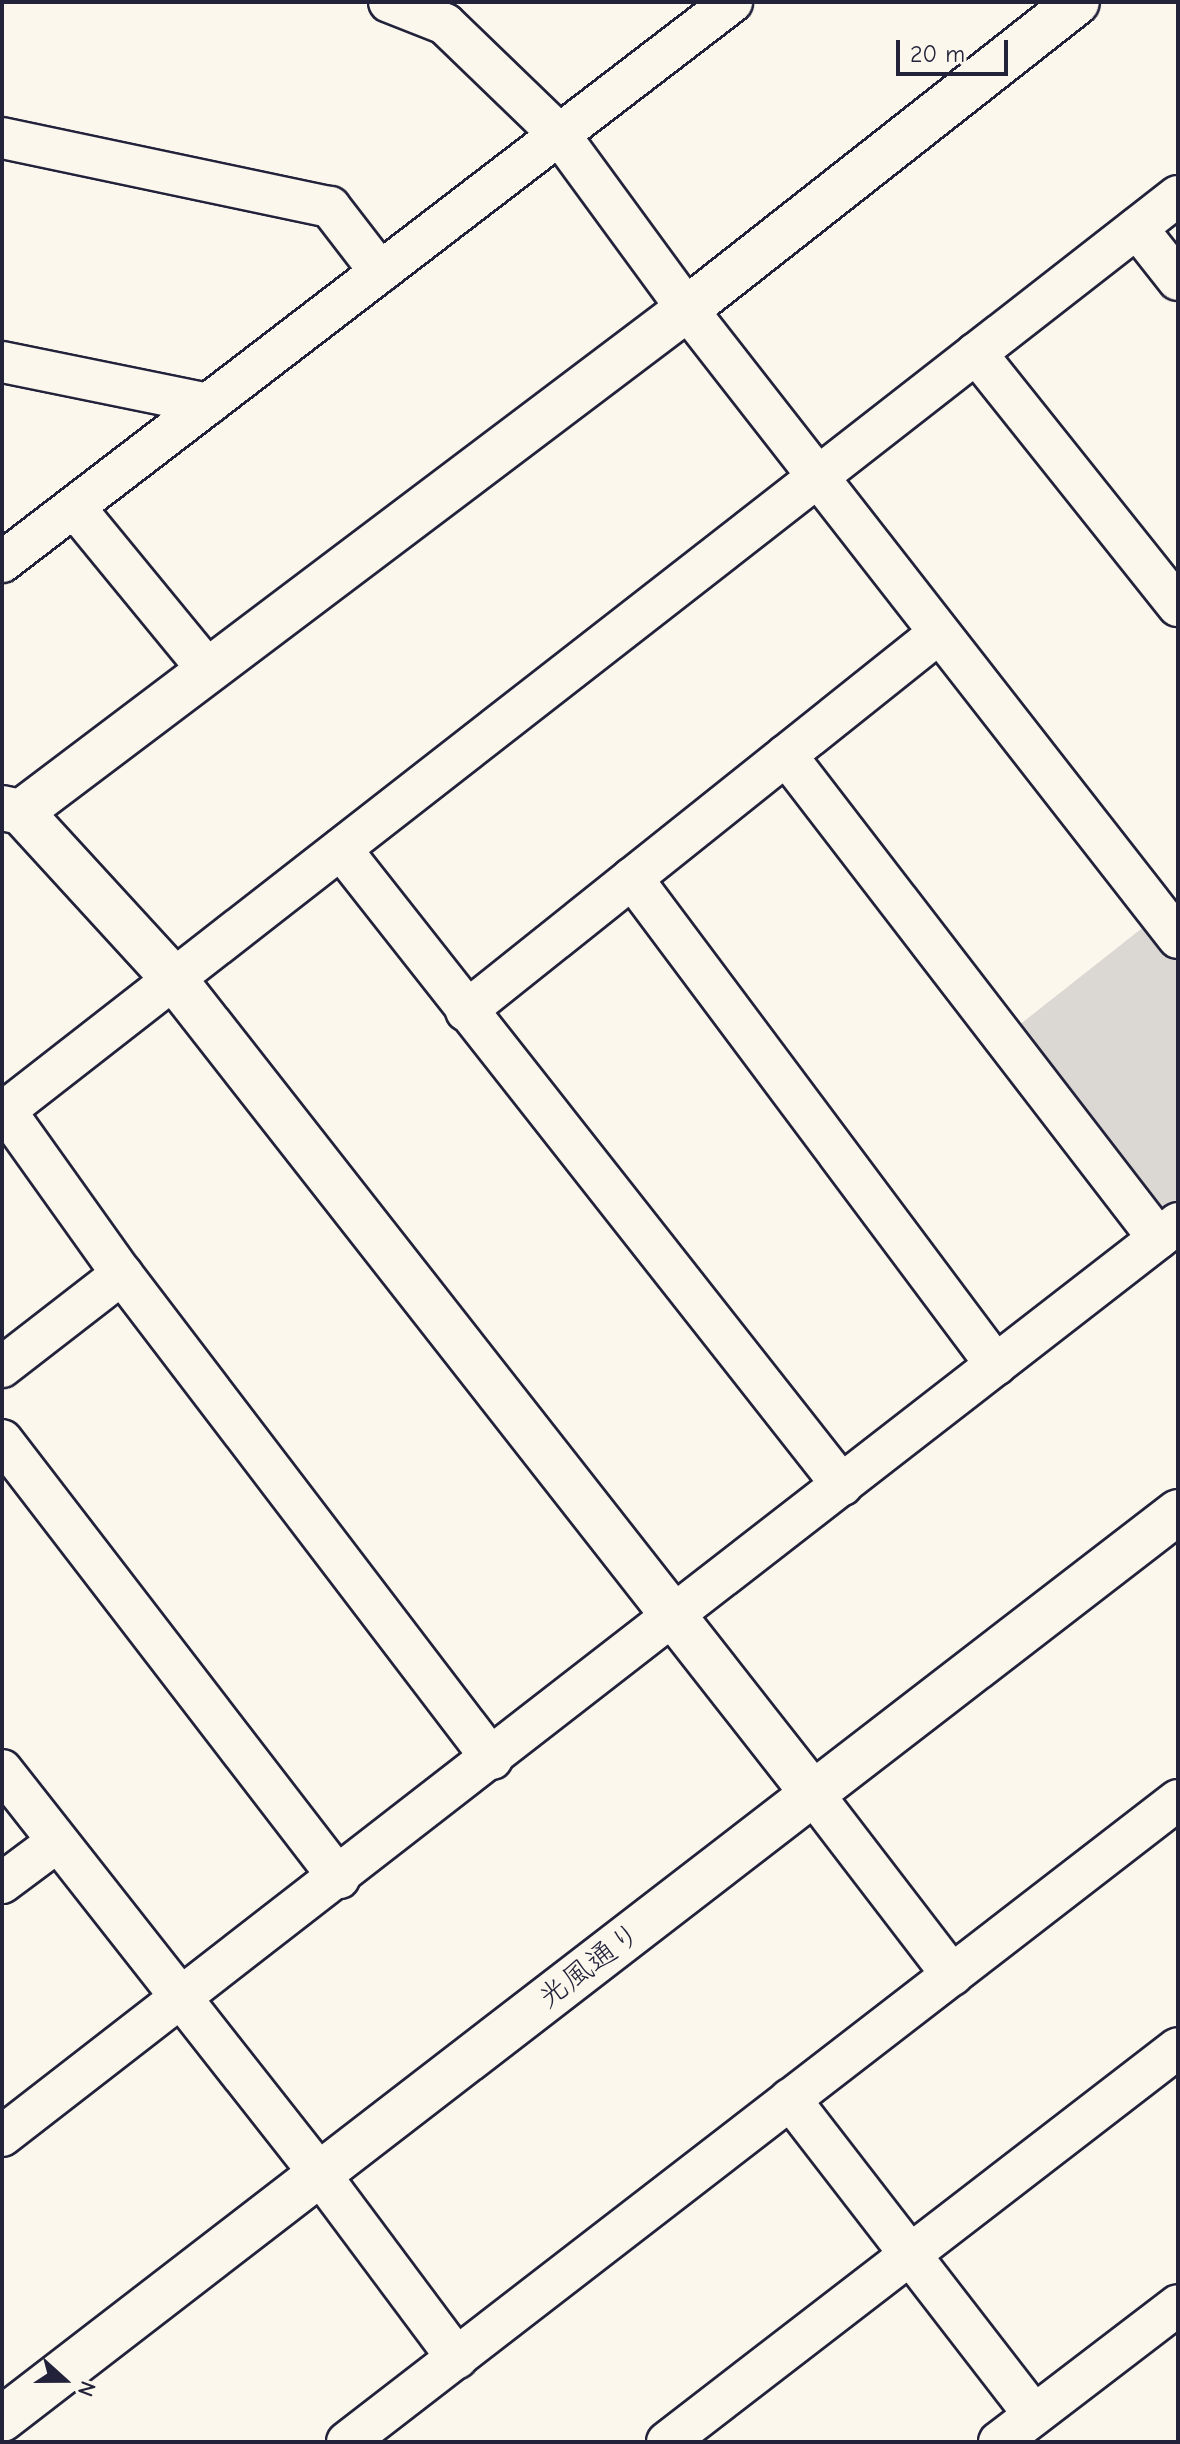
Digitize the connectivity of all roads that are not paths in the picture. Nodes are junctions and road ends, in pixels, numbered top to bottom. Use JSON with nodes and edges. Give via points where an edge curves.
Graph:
{"nodes":[{"id":1,"x":389,"y":2,"type":"edge"},
{"id":2,"x":1077,"y":2,"type":"edge"},
{"id":3,"x":719,"y":6,"type":"edge"},
{"id":4,"x":559,"y":134,"type":"junction"},
{"id":5,"x":2,"y":138,"type":"edge"},
{"id":6,"x":1178,"y":196,"type":"edge"},
{"id":7,"x":1137,"y":228,"type":"junction"},
{"id":8,"x":380,"y":272,"type":"junction"},
{"id":9,"x":1178,"y":280,"type":"edge"},
{"id":10,"x":687,"y":309,"type":"junction"},
{"id":11,"x":976,"y":353,"type":"junction"},
{"id":12,"x":2,"y":362,"type":"edge"},
{"id":13,"x":208,"y":404,"type":"junction"},
{"id":14,"x":817,"y":478,"type":"junction"},
{"id":15,"x":75,"y":508,"type":"junction"},
{"id":16,"x":2,"y":562,"type":"edge"},
{"id":17,"x":1178,"y":606,"type":"edge"},
{"id":18,"x":939,"y":633,"type":"junction"},
{"id":19,"x":208,"y":670,"type":"junction"},
{"id":20,"x":786,"y":755,"type":"junction"},
{"id":21,"x":11,"y":810,"type":"edge"},
{"id":22,"x":341,"y":849,"type":"junction"},
{"id":23,"x":632,"y":878,"type":"junction"},
{"id":24,"x":1178,"y":938,"type":"edge"},
{"id":25,"x":174,"y":979,"type":"junction"},
{"id":26,"x":466,"y":1011,"type":"junction"},
{"id":27,"x":3,"y":1109,"type":"edge"},
{"id":28,"x":1168,"y":1230,"type":"edge"},
{"id":29,"x":122,"y":1274,"type":"junction"},
{"id":30,"x":996,"y":1365,"type":"junction"},
{"id":31,"x":2,"y":1367,"type":"edge"},
{"id":32,"x":2,"y":1440,"type":"edge"},
{"id":33,"x":842,"y":1485,"type":"junction"},
{"id":34,"x":1178,"y":1512,"type":"edge"},
{"id":35,"x":672,"y":1618,"type":"junction"},
{"id":36,"x":492,"y":1759,"type":"junction"},
{"id":37,"x":2,"y":1770,"type":"edge"},
{"id":38,"x":814,"y":1795,"type":"junction"},
{"id":39,"x":1178,"y":1800,"type":"edge"},
{"id":40,"x":57,"y":1842,"type":"junction"},
{"id":41,"x":339,"y":1878,"type":"junction"},
{"id":42,"x":2,"y":1883,"type":"edge"},
{"id":43,"x":952,"y":1975,"type":"junction"},
{"id":44,"x":181,"y":2001,"type":"junction"},
{"id":45,"x":1178,"y":2048,"type":"edge"},
{"id":46,"x":790,"y":2099,"type":"junction"},
{"id":47,"x":2,"y":2136,"type":"edge"},
{"id":48,"x":319,"y":2173,"type":"junction"},
{"id":49,"x":910,"y":2254,"type":"junction"},
{"id":50,"x":1178,"y":2305,"type":"edge"},
{"id":51,"x":457,"y":2358,"type":"junction"},
{"id":52,"x":1034,"y":2415,"type":"junction"},
{"id":53,"x":2,"y":2419,"type":"edge"},
{"id":54,"x":347,"y":2442,"type":"edge"},
{"id":55,"x":667,"y":2442,"type":"edge"},
{"id":56,"x":999,"y":2442,"type":"edge"}],
"edges":[{"from":1,"to":4,"type":"street","via":[[445,24]]},
{"from":2,"to":10,"type":"street"},
{"from":3,"to":4,"type":"street"},
{"from":4,"to":8,"type":"street"},
{"from":4,"to":10,"type":"street"},
{"from":5,"to":8,"type":"street","via":[[330,207]]},
{"from":6,"to":7,"type":"street"},
{"from":7,"to":9,"type":"street"},
{"from":7,"to":11,"type":"street"},
{"from":8,"to":13,"type":"street"},
{"from":10,"to":14,"type":"street"},
{"from":10,"to":19,"type":"street"},
{"from":11,"to":14,"type":"street"},
{"from":11,"to":17,"type":"street"},
{"from":12,"to":13,"type":"street"},
{"from":13,"to":15,"type":"street"},
{"from":14,"to":18,"type":"street"},
{"from":14,"to":22,"type":"street"},
{"from":15,"to":16,"type":"street"},
{"from":15,"to":19,"type":"street"},
{"from":18,"to":20,"type":"street"},
{"from":18,"to":24,"type":"street"},
{"from":19,"to":21,"type":"street"},
{"from":20,"to":23,"type":"street"},
{"from":20,"to":28,"type":"street"},
{"from":21,"to":25,"type":"street"},
{"from":22,"to":25,"type":"street"},
{"from":22,"to":26,"type":"street"},
{"from":23,"to":26,"type":"street"},
{"from":23,"to":30,"type":"street"},
{"from":25,"to":27,"type":"street"},
{"from":25,"to":35,"type":"street"},
{"from":26,"to":33,"type":"street"},
{"from":27,"to":29,"type":"street"},
{"from":28,"to":30,"type":"street"},
{"from":29,"to":31,"type":"street"},
{"from":29,"to":36,"type":"street"},
{"from":30,"to":33,"type":"street"},
{"from":32,"to":41,"type":"street"},
{"from":33,"to":35,"type":"street"},
{"from":34,"to":38,"type":"street","name":"光風通り"},
{"from":35,"to":36,"type":"street"},
{"from":35,"to":38,"type":"street"},
{"from":36,"to":41,"type":"street"},
{"from":37,"to":40,"type":"street"},
{"from":38,"to":43,"type":"street"},
{"from":38,"to":48,"type":"street","name":"光風通り"},
{"from":39,"to":43,"type":"street"},
{"from":40,"to":42,"type":"street"},
{"from":40,"to":44,"type":"street"},
{"from":41,"to":44,"type":"street"},
{"from":43,"to":46,"type":"street"},
{"from":44,"to":47,"type":"street"},
{"from":44,"to":48,"type":"street"},
{"from":45,"to":49,"type":"street"},
{"from":46,"to":49,"type":"street"},
{"from":46,"to":51,"type":"street"},
{"from":48,"to":51,"type":"street"},
{"from":48,"to":53,"type":"street","name":"光風通り"},
{"from":49,"to":52,"type":"street"},
{"from":49,"to":55,"type":"street"},
{"from":50,"to":52,"type":"street"},
{"from":51,"to":54,"type":"street"},
{"from":52,"to":56,"type":"street"}]}
